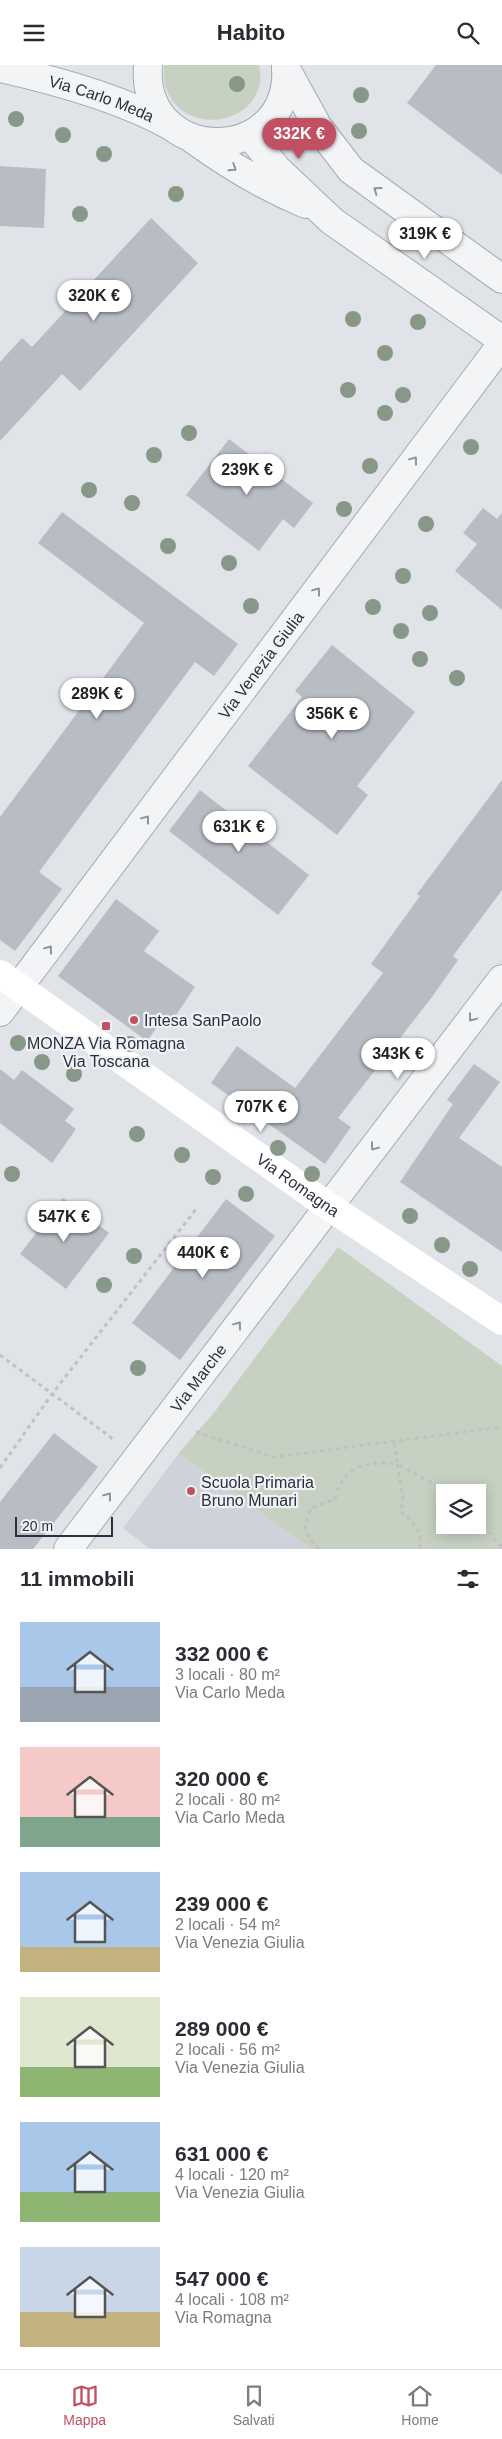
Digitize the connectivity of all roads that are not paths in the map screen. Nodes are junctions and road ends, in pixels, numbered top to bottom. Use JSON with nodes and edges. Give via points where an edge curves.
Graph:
{"nodes":[{"id":1,"x":148,"y":65,"type":"edge"},
{"id":2,"x":286,"y":67,"type":"edge"},
{"id":3,"x":0,"y":68,"type":"edge"},
{"id":4,"x":183,"y":133,"type":"junction"},
{"id":5,"x":250,"y":135,"type":"junction"},
{"id":6,"x":321,"y":210,"type":"junction"},
{"id":7,"x":502,"y":279,"type":"edge"},
{"id":8,"x":502,"y":342,"type":"edge"},
{"id":9,"x":502,"y":979,"type":"edge"},
{"id":10,"x":10,"y":981,"type":"edge"},
{"id":11,"x":0,"y":1012,"type":"edge"},
{"id":12,"x":328,"y":1206,"type":"junction"},
{"id":13,"x":502,"y":1321,"type":"edge"},
{"id":14,"x":68,"y":1549,"type":"edge"}],
"edges":[{"from":1,"to":4,"type":"street","name":"Via Carlo Meda","via":[[152,98],[163,118]]},
{"from":2,"to":5,"type":"street","name":"Via Carlo Meda","via":[[285,87],[278,107],[264,125]]},
{"from":7,"to":2,"type":"street","one_way":true,"via":[[351,170],[318,127]]},
{"from":3,"to":4,"type":"street","name":"Via Carlo Meda","via":[[49,80],[128,107]]},
{"from":4,"to":5,"type":"street","name":"Via Carlo Meda","via":[[221,143]]},
{"from":4,"to":6,"type":"street","name":"Via Carlo Meda","one_way":true,"via":[[234,169],[274,191]]},
{"from":5,"to":6,"type":"street","name":"Via Carlo Meda","via":[[277,169]]},
{"from":6,"to":8,"type":"street","name":"Via Carlo Meda"},
{"from":10,"to":8,"type":"street","name":"Via Venezia Giulia","one_way":true},
{"from":9,"to":12,"type":"street","name":"Via Marche","one_way":true},
{"from":10,"to":11,"type":"street","name":"Via Venezia Giulia"},
{"from":10,"to":12,"type":"street","name":"Via Romagna"},
{"from":12,"to":13,"type":"street","name":"Via Romagna"},
{"from":14,"to":12,"type":"street","name":"Via Marche","one_way":true}]}
